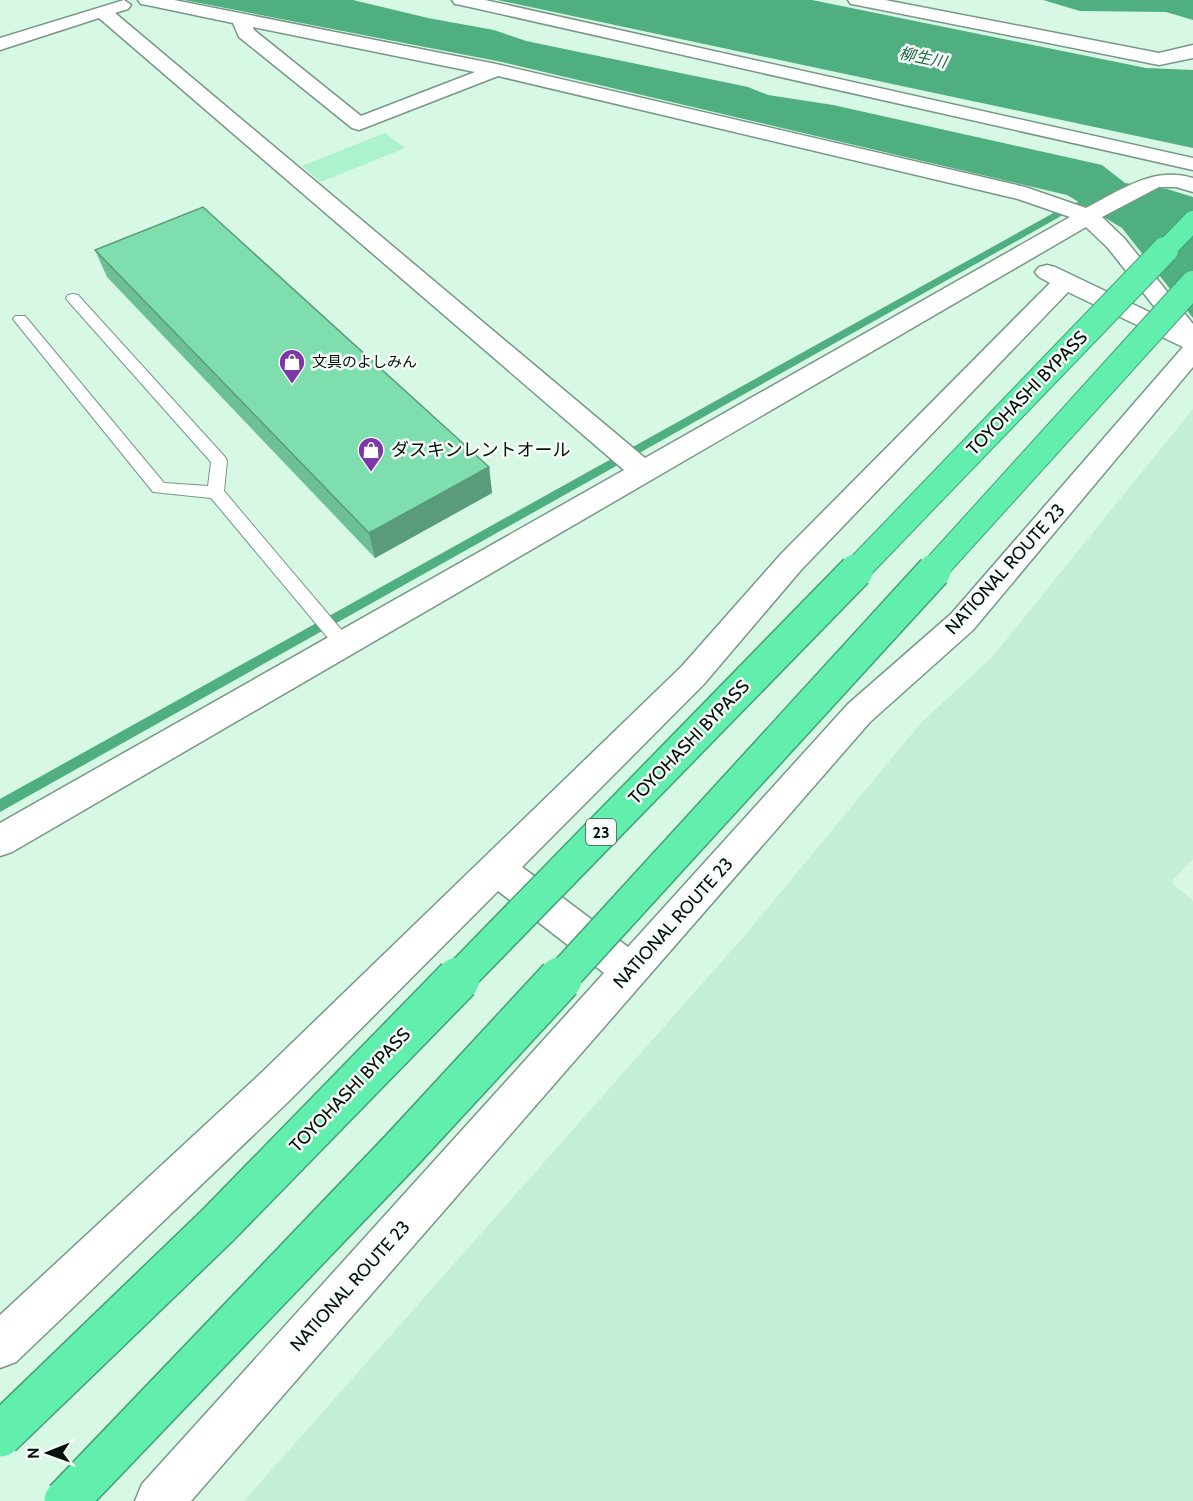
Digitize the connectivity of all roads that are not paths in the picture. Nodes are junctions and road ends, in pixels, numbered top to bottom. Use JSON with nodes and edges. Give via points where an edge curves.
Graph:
{"nodes":[{"id":1,"x":135,"y":0,"type":"edge"},
{"id":2,"x":147,"y":0,"type":"edge"},
{"id":3,"x":461,"y":0,"type":"edge"},
{"id":4,"x":857,"y":0,"type":"edge"},
{"id":5,"x":102,"y":12,"type":"junction"},
{"id":6,"x":241,"y":20,"type":"junction"},
{"id":7,"x":0,"y":44,"type":"edge"},
{"id":8,"x":1193,"y":51,"type":"edge"},
{"id":9,"x":496,"y":70,"type":"junction"},
{"id":10,"x":1193,"y":164,"type":"edge"},
{"id":11,"x":1193,"y":184,"type":"edge"},
{"id":12,"x":1086,"y":215,"type":"junction"},
{"id":13,"x":1193,"y":221,"type":"edge"},
{"id":14,"x":1018,"y":258,"type":"junction"},
{"id":15,"x":1065,"y":281,"type":"junction"},
{"id":16,"x":1193,"y":284,"type":"edge"},
{"id":17,"x":73,"y":297,"type":"dead end"},
{"id":18,"x":20,"y":319,"type":"dead end"},
{"id":19,"x":1193,"y":341,"type":"edge"},
{"id":20,"x":1193,"y":351,"type":"edge"},
{"id":21,"x":642,"y":470,"type":"junction"},
{"id":22,"x":216,"y":492,"type":"junction"},
{"id":23,"x":342,"y":642,"type":"junction"},
{"id":24,"x":0,"y":841,"type":"edge"},
{"id":25,"x":497,"y":869,"type":"junction"},
{"id":26,"x":630,"y":971,"type":"junction"},
{"id":27,"x":0,"y":1346,"type":"edge"},
{"id":28,"x":0,"y":1435,"type":"edge"},
{"id":29,"x":66,"y":1501,"type":"edge"},
{"id":30,"x":159,"y":1501,"type":"edge"}],
"edges":[{"from":1,"to":5,"type":"street"},
{"from":2,"to":6,"type":"street"},
{"from":3,"to":10,"type":"street"},
{"from":4,"to":8,"type":"street","via":[[1158,59]]},
{"from":5,"to":7,"type":"street"},
{"from":5,"to":21,"type":"street"},
{"from":6,"to":9,"type":"street"},
{"from":6,"to":9,"type":"street","via":[[246,33],[359,124]]},
{"from":9,"to":12,"type":"street","via":[[1024,194]]},
{"from":11,"to":12,"type":"street","via":[[1155,181]]},
{"from":12,"to":14,"type":"street"},
{"from":12,"to":19,"type":"street","via":[[1116,243]]},
{"from":13,"to":28,"type":"highway","name":"TOYOHASHI BYPASS","number":"23","bridge":true,"via":[[218,1225]]},
{"from":14,"to":15,"type":"street"},
{"from":14,"to":21,"type":"street"},
{"from":15,"to":19,"type":"street"},
{"from":15,"to":25,"type":"street","via":[[791,562],[693,675]]},
{"from":16,"to":29,"type":"highway","bridge":true,"via":[[409,1143]]},
{"from":17,"to":22,"type":"lane","via":[[219,461]]},
{"from":18,"to":22,"type":"lane","via":[[159,488]]},
{"from":20,"to":26,"type":"street","name":"NATIONAL ROUTE 23","via":[[962,622],[859,713]]},
{"from":21,"to":23,"type":"street"},
{"from":22,"to":23,"type":"lane"},
{"from":23,"to":24,"type":"street"},
{"from":25,"to":26,"type":"street"},
{"from":25,"to":27,"type":"street","via":[[274,1088]]},
{"from":26,"to":30,"type":"street","name":"NATIONAL ROUTE 23"}]}
